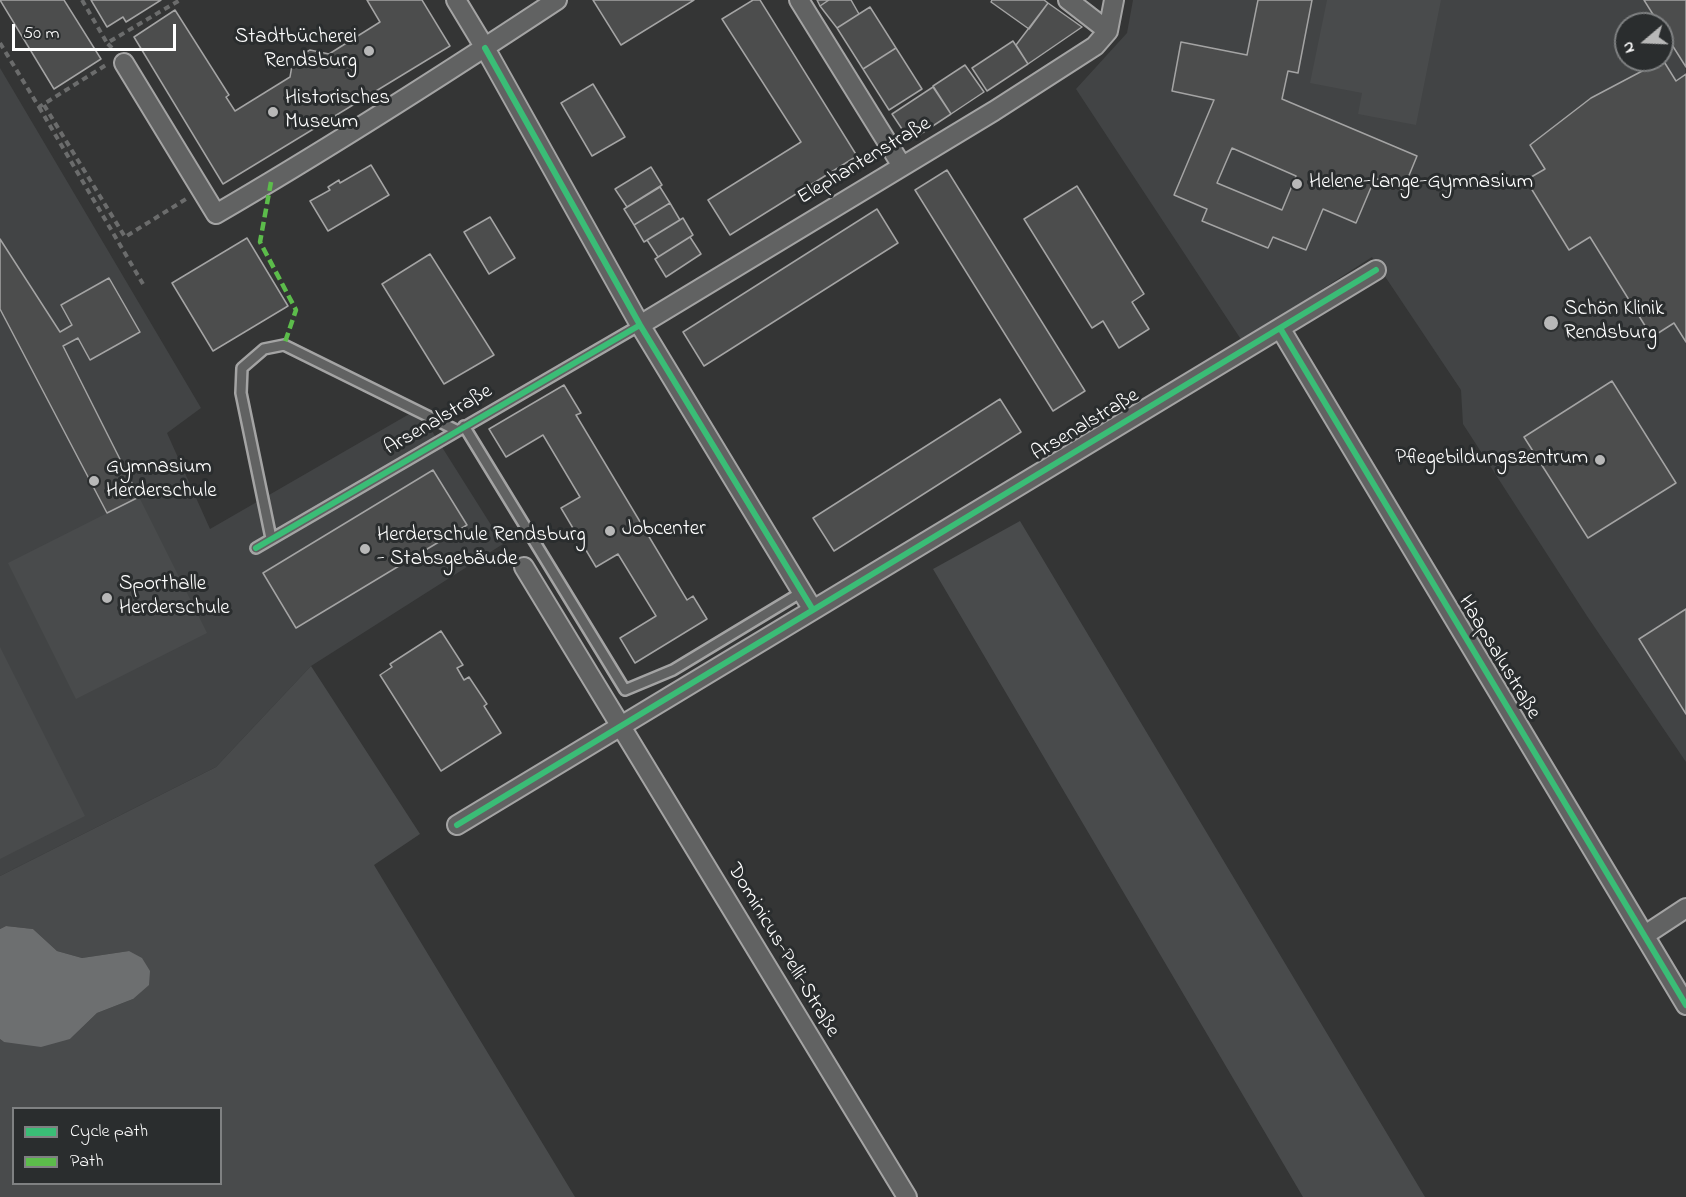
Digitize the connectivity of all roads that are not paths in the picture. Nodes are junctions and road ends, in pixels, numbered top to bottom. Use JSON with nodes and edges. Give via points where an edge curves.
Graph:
{"nodes":[{"id":1,"x":456,"y":0,"type":"edge"},
{"id":2,"x":557,"y":0,"type":"edge"},
{"id":3,"x":799,"y":0,"type":"edge"},
{"id":4,"x":1068,"y":0,"type":"edge"},
{"id":5,"x":1114,"y":0,"type":"edge"},
{"id":6,"x":1108,"y":31,"type":"junction"},
{"id":7,"x":485,"y":48,"type":"junction"},
{"id":8,"x":122,"y":60,"type":"road end"},
{"id":9,"x":902,"y":166,"type":"junction"},
{"id":10,"x":1376,"y":270,"type":"dead end"},
{"id":11,"x":640,"y":325,"type":"junction"},
{"id":12,"x":1280,"y":328,"type":"junction"},
{"id":13,"x":460,"y":428,"type":"junction"},
{"id":14,"x":271,"y":538,"type":"junction"},
{"id":15,"x":256,"y":548,"type":"dead end"},
{"id":16,"x":524,"y":567,"type":"dead end"},
{"id":17,"x":801,"y":592,"type":"junction"},
{"id":18,"x":813,"y":610,"type":"junction"},
{"id":19,"x":620,"y":727,"type":"junction"},
{"id":20,"x":457,"y":825,"type":"dead end"},
{"id":21,"x":1686,"y":908,"type":"edge"},
{"id":22,"x":1645,"y":935,"type":"junction"},
{"id":23,"x":1686,"y":1005,"type":"edge"},
{"id":24,"x":907,"y":1197,"type":"edge"}],
"edges":[{"from":1,"to":7,"type":"street"},
{"from":2,"to":7,"type":"street"},
{"from":3,"to":9,"type":"street"},
{"from":4,"to":6,"type":"street"},
{"from":5,"to":6,"type":"street"},
{"from":6,"to":9,"type":"street","name":"Elephantenstraße","via":[[1095,46]]},
{"from":7,"to":8,"type":"street","via":[[216,214]]},
{"from":7,"to":11,"type":"street"},
{"from":9,"to":11,"type":"street","name":"Elephantenstraße"},
{"from":10,"to":12,"type":"street","name":"Arsenalstraße"},
{"from":11,"to":13,"type":"lane","name":"Arsenalstraße"},
{"from":11,"to":17,"type":"street"},
{"from":12,"to":18,"type":"street","name":"Arsenalstraße"},
{"from":12,"to":22,"type":"street","name":"Haapsalustraße"},
{"from":13,"to":14,"type":"lane","name":"Arsenalstraße"},
{"from":13,"to":14,"type":"lane","via":[[285,345],[264,349],[242,368],[241,393]]},
{"from":13,"to":17,"type":"lane","via":[[625,690],[673,670]]},
{"from":14,"to":15,"type":"lane","name":"Arsenalstraße"},
{"from":16,"to":19,"type":"street","name":"Dominicus-Pelli-Straße"},
{"from":17,"to":18,"type":"street"},
{"from":18,"to":19,"type":"street","name":"Arsenalstraße"},
{"from":19,"to":20,"type":"street","name":"Arsenalstraße"},
{"from":19,"to":24,"type":"street","name":"Dominicus-Pelli-Straße"},
{"from":21,"to":22,"type":"street"},
{"from":22,"to":23,"type":"street","name":"Haapsalustraße"}]}
